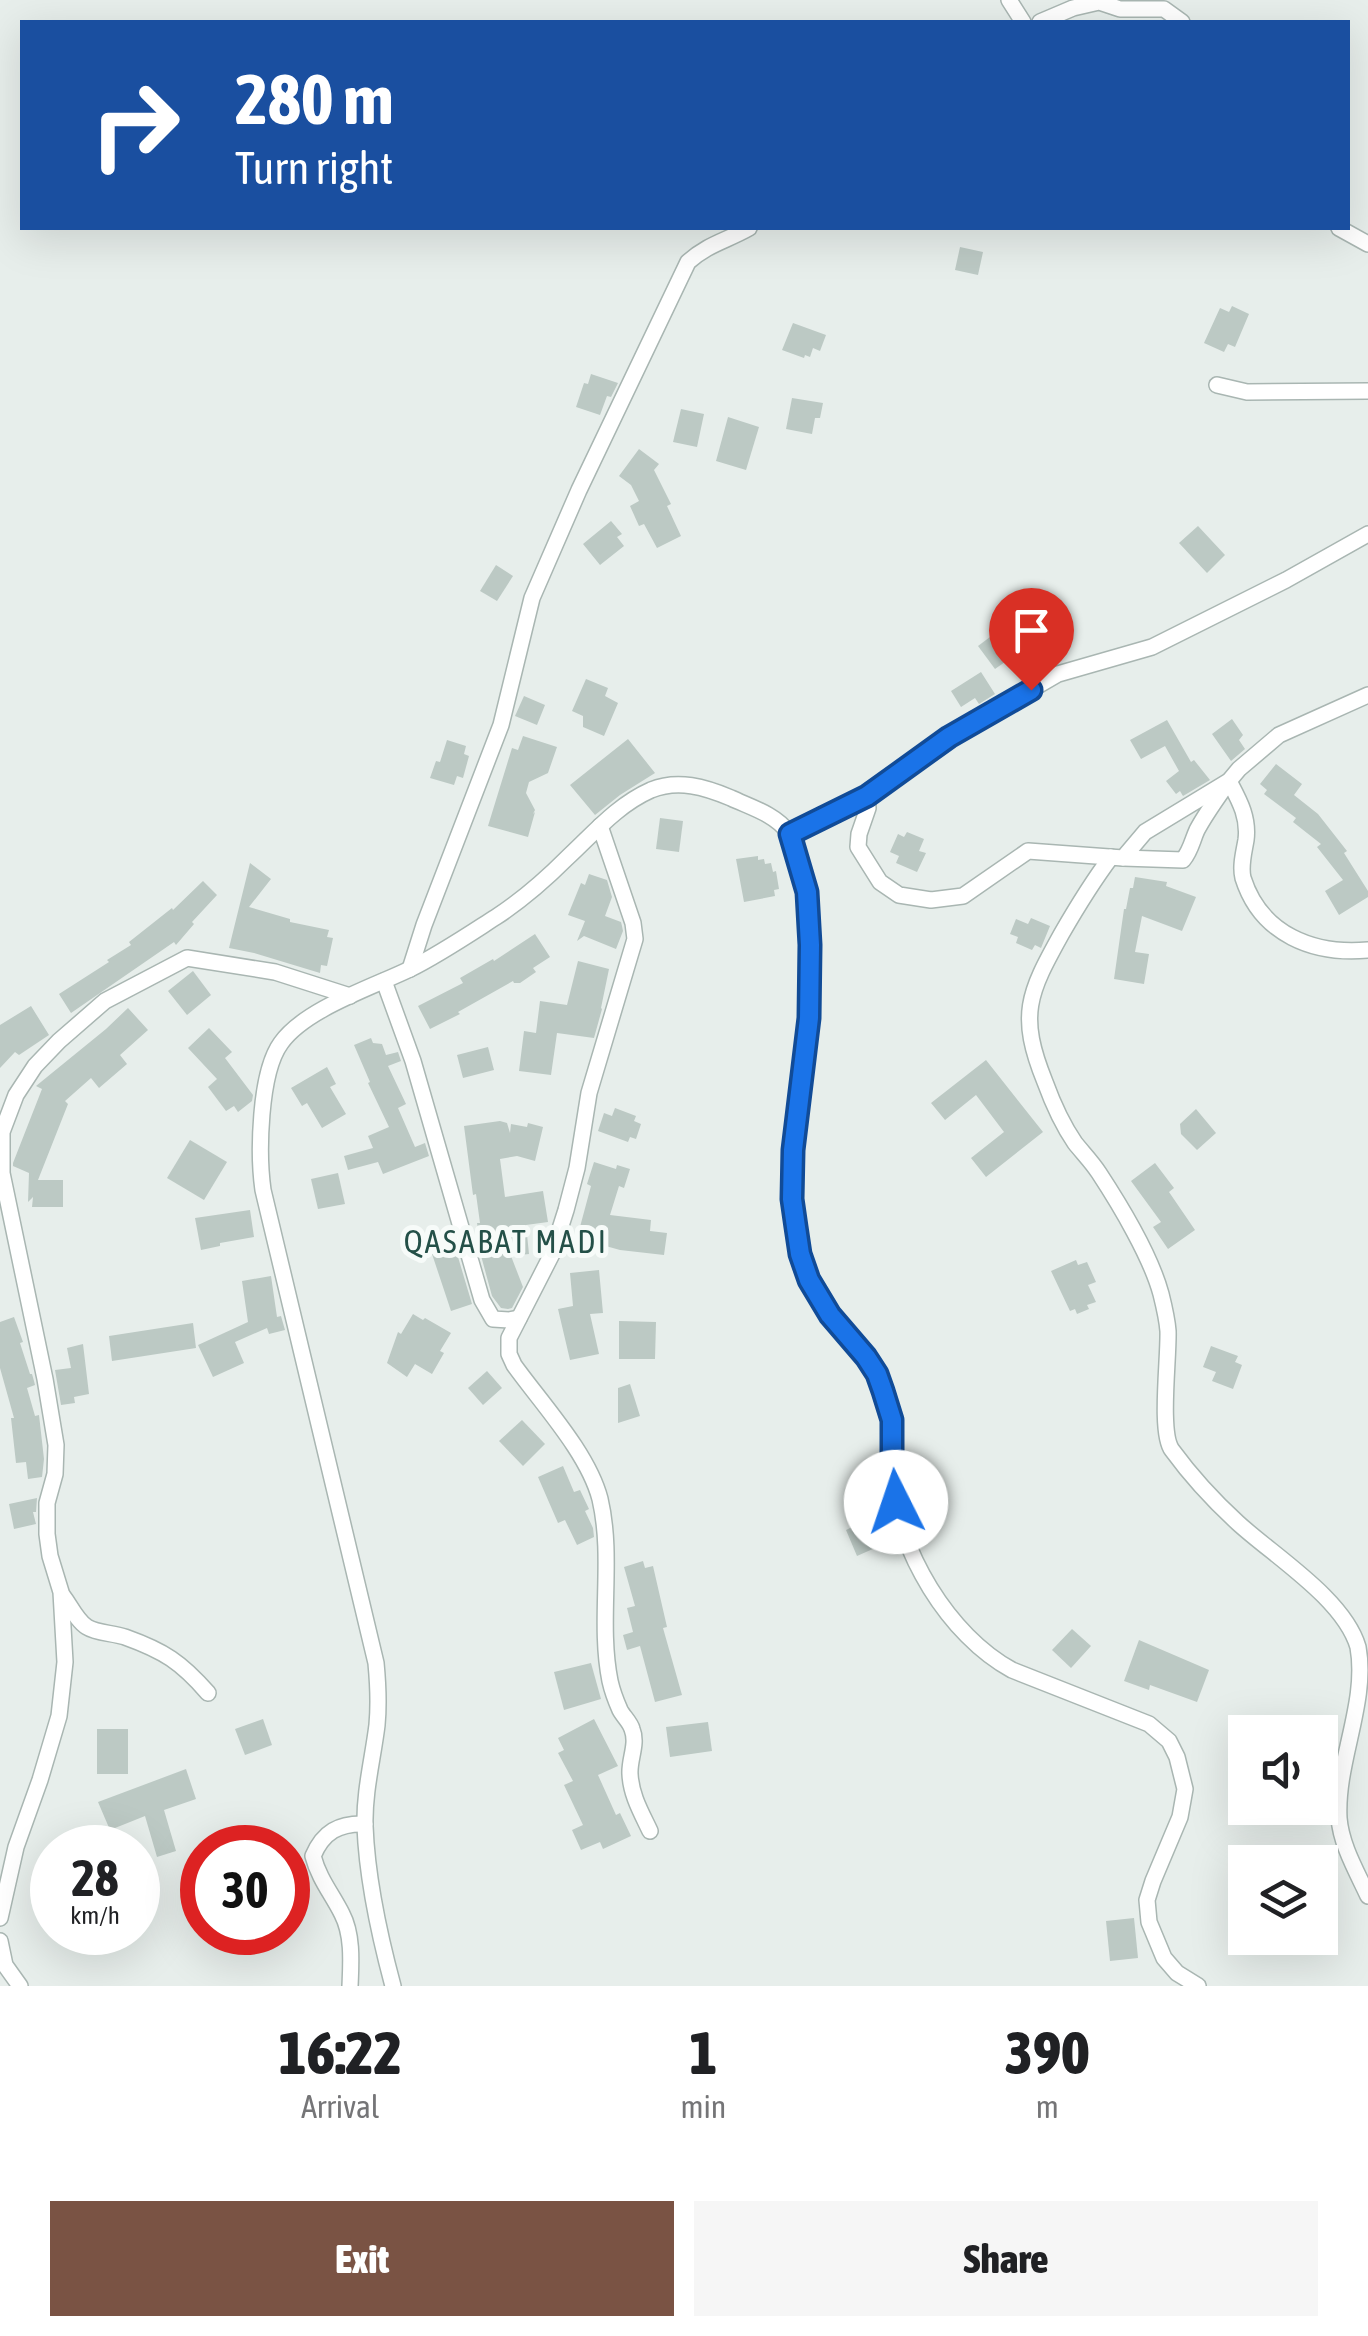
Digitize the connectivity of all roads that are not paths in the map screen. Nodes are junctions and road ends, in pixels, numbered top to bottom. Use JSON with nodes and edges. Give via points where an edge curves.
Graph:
{"nodes":[{"id":1,"x":1045,"y":20,"type":"edge"},
{"id":2,"x":1179,"y":20,"type":"edge"},
{"id":3,"x":745,"y":230,"type":"edge"},
{"id":4,"x":1343,"y":230,"type":"edge"},
{"id":5,"x":1368,"y":244,"type":"edge"},
{"id":6,"x":1217,"y":385,"type":"dead end"},
{"id":7,"x":1368,"y":392,"type":"edge"},
{"id":8,"x":1368,"y":534,"type":"edge"},
{"id":9,"x":1368,"y":696,"type":"edge"},
{"id":10,"x":1229,"y":781,"type":"junction"},
{"id":11,"x":867,"y":796,"type":"junction"},
{"id":12,"x":600,"y":826,"type":"junction"},
{"id":13,"x":790,"y":834,"type":"junction"},
{"id":14,"x":1117,"y":857,"type":"junction"},
{"id":15,"x":1368,"y":950,"type":"edge"},
{"id":16,"x":410,"y":969,"type":"junction"},
{"id":17,"x":384,"y":981,"type":"junction"},
{"id":18,"x":350,"y":996,"type":"junction"},
{"id":19,"x":519,"y":1318,"type":"junction"},
{"id":20,"x":61,"y":1592,"type":"junction"},
{"id":21,"x":208,"y":1694,"type":"dead end"},
{"id":22,"x":365,"y":1824,"type":"junction"},
{"id":23,"x":650,"y":1831,"type":"dead end"},
{"id":24,"x":1368,"y":1896,"type":"edge"},
{"id":25,"x":0,"y":1918,"type":"edge"},
{"id":26,"x":0,"y":1941,"type":"edge"},
{"id":27,"x":20,"y":1986,"type":"edge"},
{"id":28,"x":350,"y":1986,"type":"edge"},
{"id":29,"x":393,"y":1986,"type":"edge"},
{"id":30,"x":1198,"y":1986,"type":"edge"}],
"edges":[{"from":1,"to":2,"type":"street","via":[[1098,2],[1164,9]]},
{"from":3,"to":16,"type":"street","via":[[688,262],[579,490],[532,598],[501,725]]},
{"from":4,"to":5,"type":"street"},
{"from":6,"to":7,"type":"street","via":[[1248,392]]},
{"from":8,"to":11,"type":"street","via":[[1152,647],[1058,674],[949,737]]},
{"from":9,"to":10,"type":"street","via":[[1279,735]]},
{"from":10,"to":14,"type":"street"},
{"from":10,"to":14,"type":"street","via":[[1183,860]]},
{"from":10,"to":15,"type":"street","via":[[1246,818],[1242,875],[1264,916],[1299,942]]},
{"from":11,"to":13,"type":"street"},
{"from":11,"to":14,"type":"street","via":[[858,847],[880,882],[899,895],[963,896],[1028,851]]},
{"from":12,"to":13,"type":"street","via":[[630,800],[680,784],[755,809]]},
{"from":12,"to":16,"type":"street","via":[[536,888]]},
{"from":12,"to":19,"type":"street","via":[[635,939],[588,1093],[566,1210]]},
{"from":13,"to":30,"type":"street","via":[[807,892],[810,945],[792,1199],[809,1280],[877,1374],[892,1420],[892,1479],[903,1529],[937,1598],[963,1632],[1012,1670],[1149,1724],[1177,1757],[1186,1789],[1147,1900],[1149,1922],[1164,1958]]},
{"from":14,"to":24,"type":"street","via":[[1074,911],[1034,985],[1030,1035],[1036,1062],[1065,1128],[1110,1190],[1155,1274],[1168,1326],[1170,1448],[1236,1522],[1334,1607],[1358,1646],[1363,1672],[1339,1822]]},
{"from":16,"to":17,"type":"street"},
{"from":17,"to":18,"type":"street"},
{"from":17,"to":19,"type":"street","via":[[482,1300],[493,1318]]},
{"from":18,"to":20,"type":"street","via":[[275,972],[187,958],[105,1000],[34,1066],[16,1094],[2,1132],[2,1173],[56,1445],[47,1534]]},
{"from":18,"to":22,"type":"street","via":[[291,1031],[275,1053],[260,1166],[376,1664],[377,1724]]},
{"from":19,"to":23,"type":"street","via":[[508,1338],[509,1354],[577,1450],[599,1496],[610,1681],[632,1728],[632,1793]]},
{"from":20,"to":21,"type":"street","via":[[88,1628],[176,1661]]},
{"from":20,"to":25,"type":"street","via":[[65,1662],[59,1716]]},
{"from":22,"to":28,"type":"street","via":[[338,1827],[314,1856],[347,1926]]},
{"from":22,"to":29,"type":"street","via":[[373,1900]]},
{"from":26,"to":27,"type":"street","via":[[5,1966]]}]}
